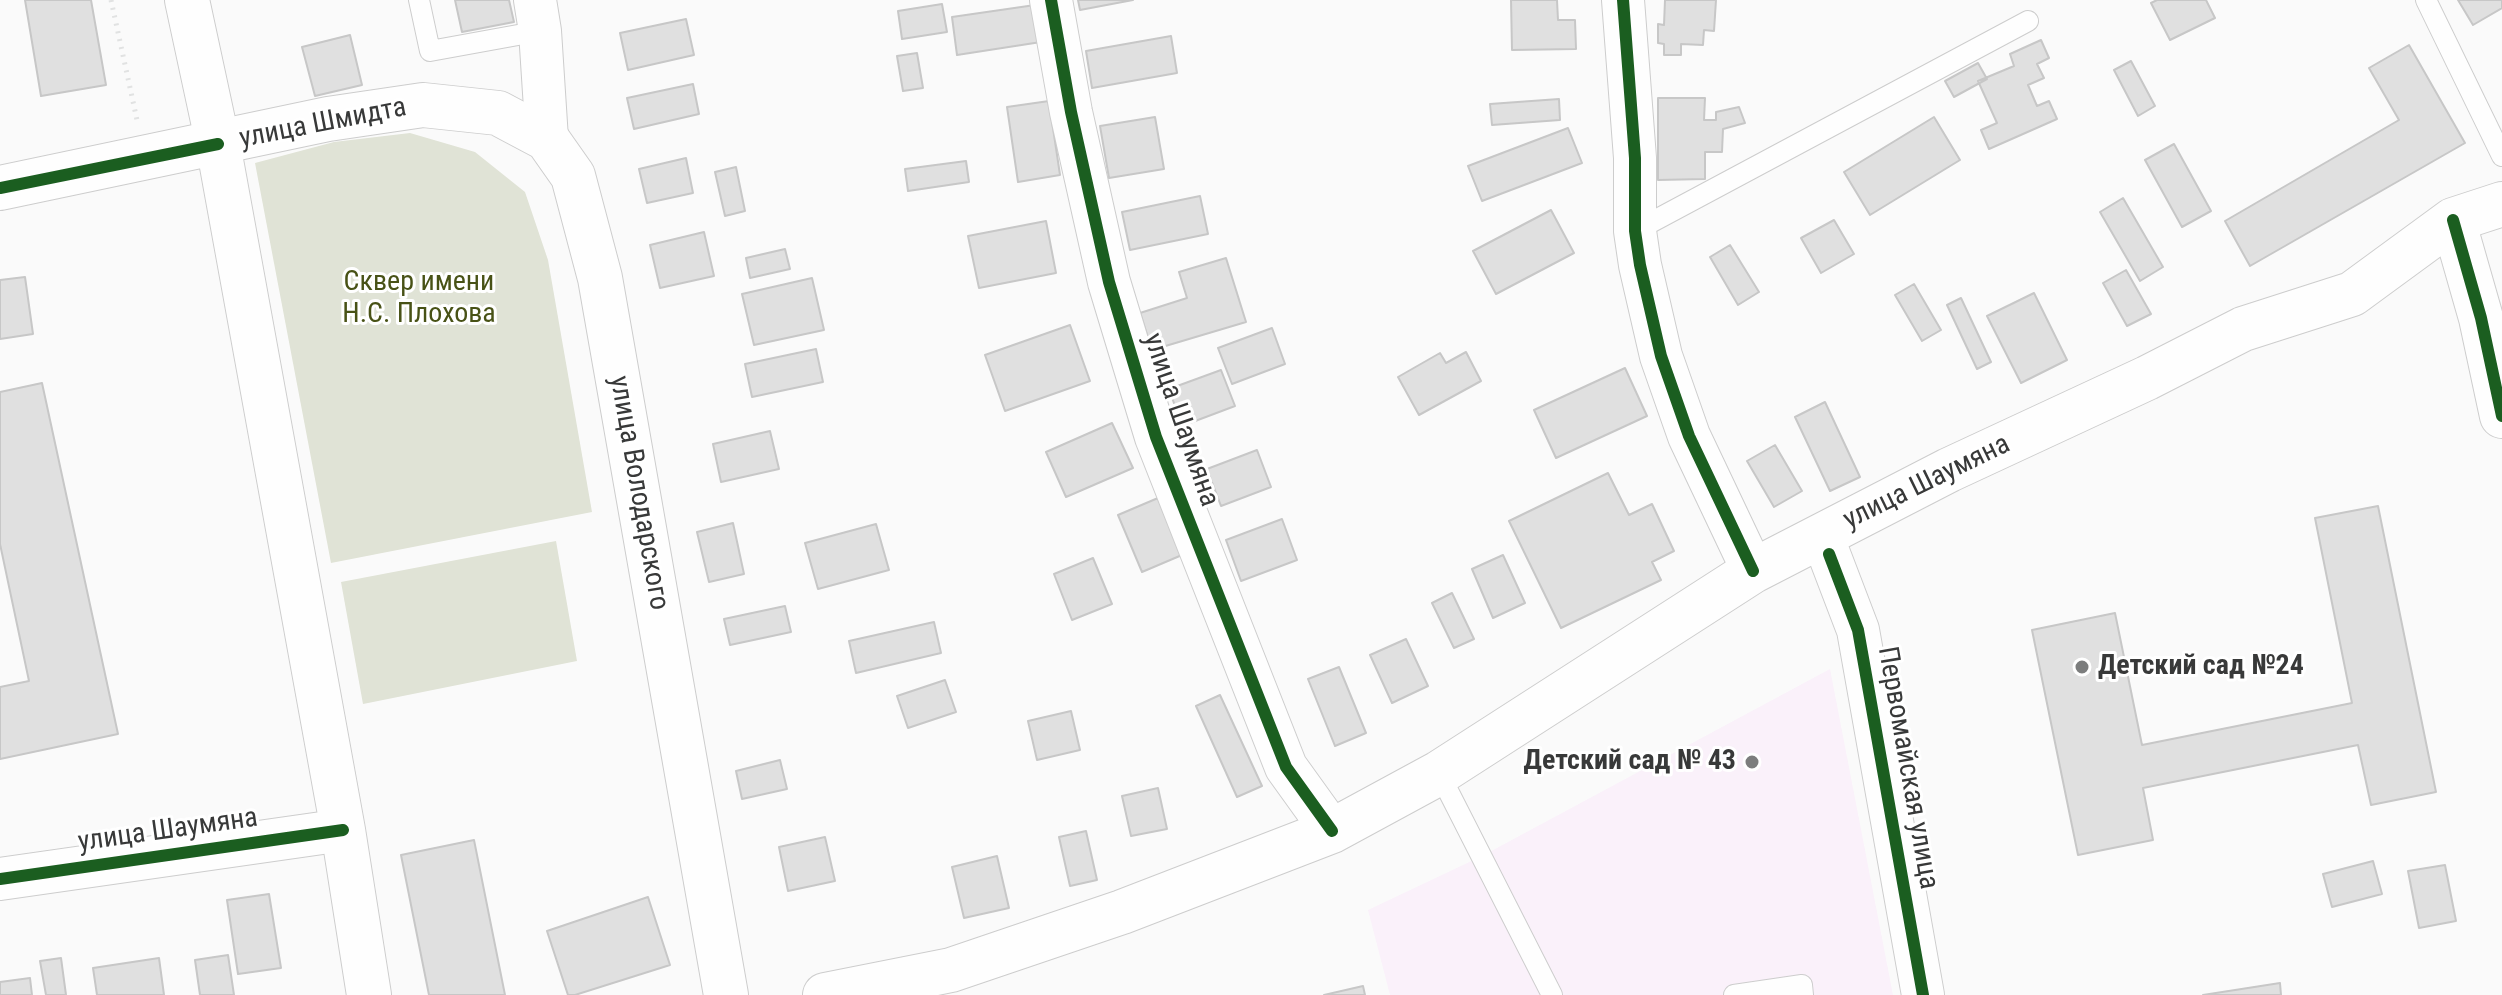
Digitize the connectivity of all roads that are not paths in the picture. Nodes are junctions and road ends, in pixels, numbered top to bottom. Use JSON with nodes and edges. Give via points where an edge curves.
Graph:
{"nodes":[{"id":1,"x":187,"y":0,"type":"edge"},
{"id":2,"x":419,"y":0,"type":"edge"},
{"id":3,"x":1051,"y":0,"type":"edge"},
{"id":4,"x":1623,"y":0,"type":"edge"},
{"id":5,"x":2426,"y":0,"type":"edge"},
{"id":6,"x":538,"y":16,"type":"edge"},
{"id":7,"x":2028,"y":21,"type":"dead end"},
{"id":8,"x":547,"y":139,"type":"junction"},
{"id":9,"x":218,"y":144,"type":"junction"},
{"id":10,"x":2502,"y":156,"type":"edge"},
{"id":11,"x":0,"y":188,"type":"edge"},
{"id":12,"x":2502,"y":204,"type":"edge"},
{"id":13,"x":2453,"y":220,"type":"junction"},
{"id":14,"x":1635,"y":231,"type":"junction"},
{"id":15,"x":2502,"y":416,"type":"edge"},
{"id":16,"x":1829,"y":554,"type":"dead end"},
{"id":17,"x":1753,"y":571,"type":"junction"},
{"id":18,"x":1439,"y":773,"type":"junction"},
{"id":19,"x":343,"y":830,"type":"junction"},
{"id":20,"x":1332,"y":831,"type":"junction"},
{"id":21,"x":0,"y":879,"type":"edge"},
{"id":22,"x":369,"y":995,"type":"edge"},
{"id":23,"x":726,"y":995,"type":"edge"},
{"id":24,"x":825,"y":995,"type":"edge"},
{"id":25,"x":1552,"y":995,"type":"edge"},
{"id":26,"x":1734,"y":995,"type":"edge"},
{"id":27,"x":1803,"y":995,"type":"edge"},
{"id":28,"x":1923,"y":995,"type":"edge"}],
"edges":[{"from":1,"to":9,"type":"main road"},
{"from":2,"to":6,"type":"lane","via":[[430,51]]},
{"from":3,"to":20,"type":"street","name":"улица Шаумяна","via":[[1109,282],[1156,437],[1286,767]]},
{"from":4,"to":14,"type":"street"},
{"from":5,"to":10,"type":"lane"},
{"from":6,"to":8,"type":"street"},
{"from":7,"to":14,"type":"lane"},
{"from":8,"to":9,"type":"main road","name":"улица Шмидта","via":[[498,113],[423,105],[328,119]]},
{"from":8,"to":23,"type":"main road","name":"улица Володарского","via":[[573,176],[600,278]]},
{"from":9,"to":11,"type":"main road","name":"улица Шмидта"},
{"from":9,"to":19,"type":"main road"},
{"from":12,"to":13,"type":"main road","name":"улица Шаумяна"},
{"from":13,"to":15,"type":"main road"},
{"from":13,"to":17,"type":"main road","name":"улица Шаумяна","via":[[2352,294],[2243,329]]},
{"from":14,"to":17,"type":"street","via":[[1661,356],[1684,422]]},
{"from":16,"to":28,"type":"street","name":"Первомайская улица","via":[[1858,630]]},
{"from":17,"to":18,"type":"main road","name":"улица Шаумяна"},
{"from":18,"to":20,"type":"main road","name":"улица Шаумяна"},
{"from":18,"to":25,"type":"lane"},
{"from":19,"to":21,"type":"street","name":"улица Шаумяна"},
{"from":19,"to":22,"type":"main road"},
{"from":20,"to":24,"type":"main road","name":"улица Шаумяна","via":[[1122,912],[951,970]]},
{"from":26,"to":27,"type":"lane","via":[[1802,985]]}]}
